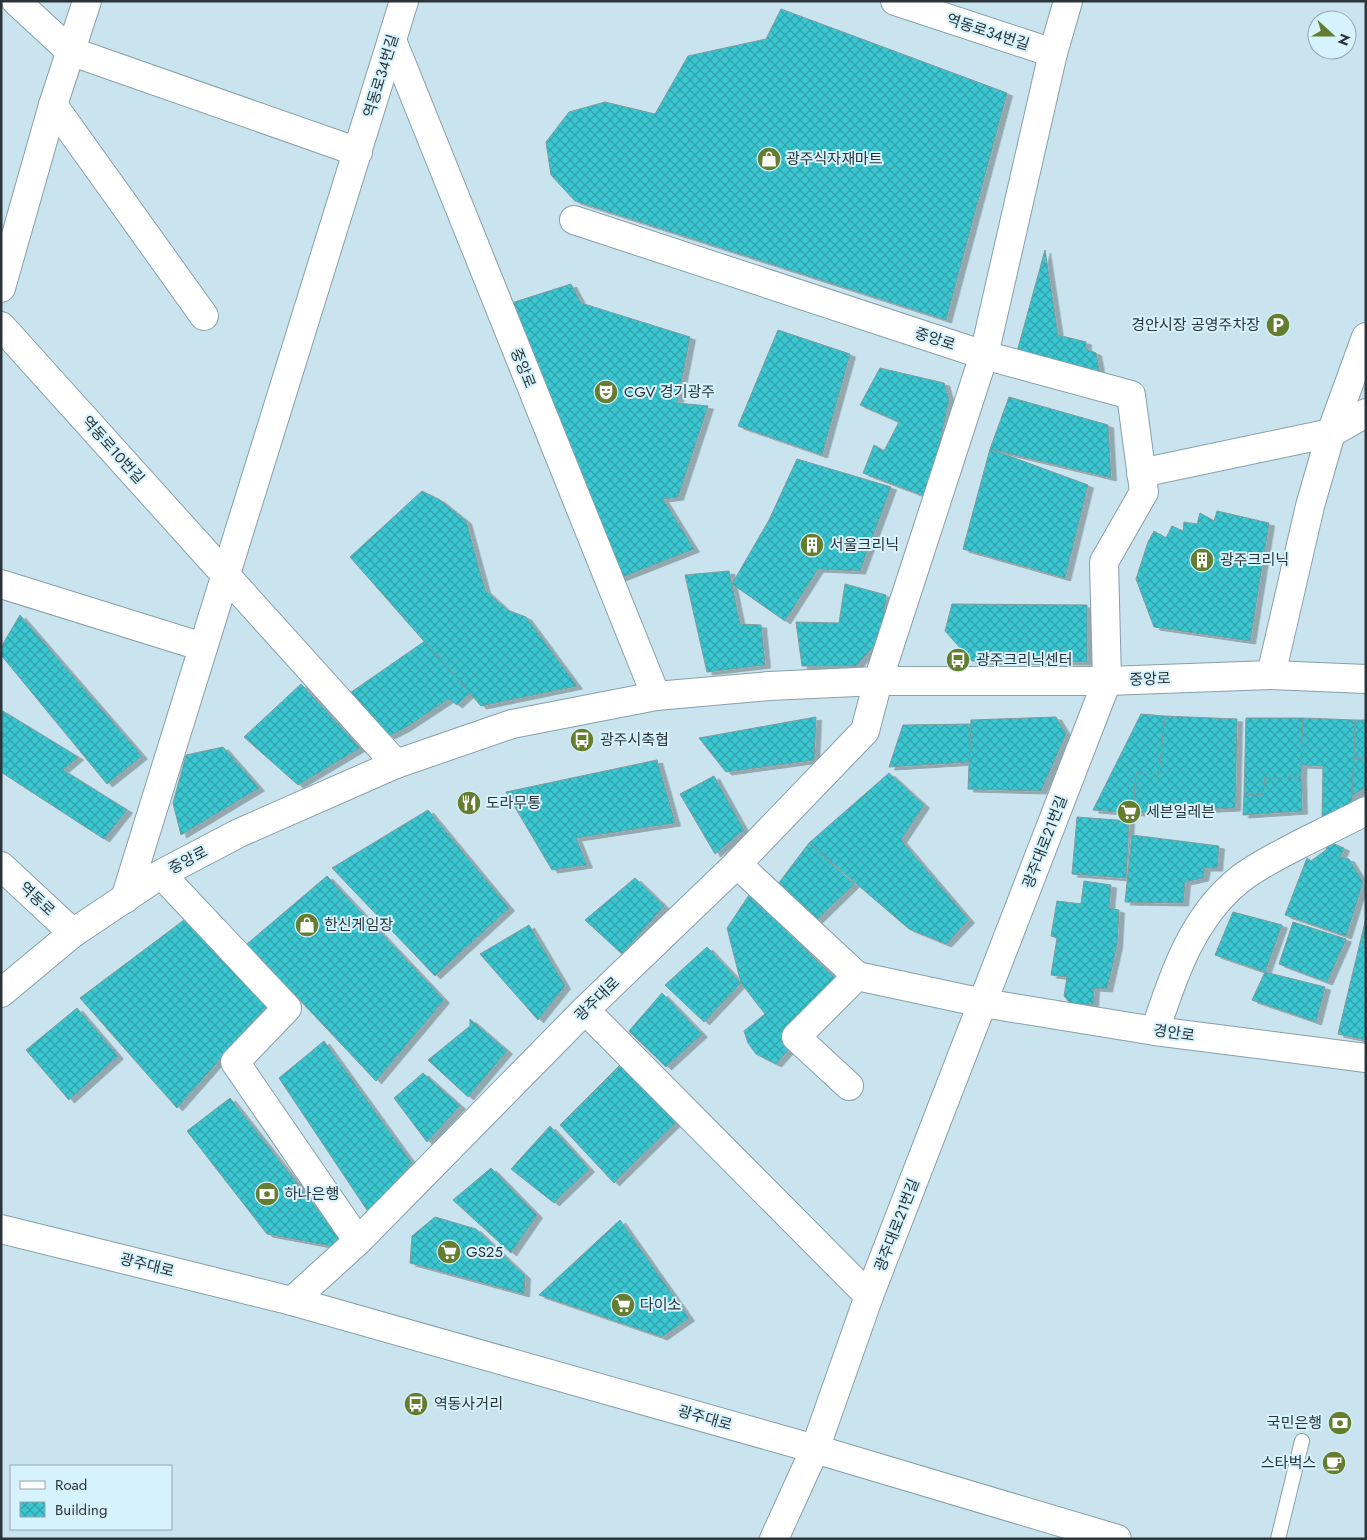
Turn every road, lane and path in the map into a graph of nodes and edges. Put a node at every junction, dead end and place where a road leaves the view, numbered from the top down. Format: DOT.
graph roads {
  1 [pos="16,1"];
  2 [pos="88,1"];
  3 [pos="404,1"];
  4 [pos="895,1"];
  5 [pos="1068,1"];
  6 [pos="392,40"];
  7 [pos="70,51"];
  8 [pos="1053,53"];
  9 [pos="53,105"];
  10 [pos="358,152"];
  11 [pos="574,220"];
  12 [pos="1,288"];
  13 [pos="204,316"];
  14 [pos="1,326"];
  15 [pos="1366,337"];
  16 [pos="984,355"];
  17 [pos="1366,413"];
  18 [pos="1330,433"];
  19 [pos="1142,473"];
  20 [pos="226,575"];
  21 [pos="1,584"];
  22 [pos="203,647"];
  23 [pos="1271,675"];
  24 [pos="1366,679"];
  25 [pos="878,681"];
  26 [pos="1106,681"];
  27 [pos="656,696"];
  28 [pos="396,764"];
  29 [pos="1366,811"];
  30 [pos="737,864"];
  31 [pos="1,866"];
  32 [pos="161,874"];
  33 [pos="124,898"];
  34 [pos="73,933"];
  35 [pos="857,976"];
  36 [pos="1,993"];
  37 [pos="983,1003"];
  38 [pos="585,1010"];
  39 [pos="1155,1031"];
  40 [pos="1366,1058"];
  41 [pos="849,1086"];
  42 [pos="1,1229"];
  43 [pos="358,1241"];
  44 [pos="869,1296"];
  45 [pos="292,1301"];
  46 [pos="1302,1441"];
  47 [pos="815,1450"];
  48 [pos="774,1539"];
  49 [pos="1117,1539"];
  50 [pos="1278,1539"];
  1 -- 7 [label="street"];
  2 -- 7 [label="street"];
  3 -- 6 [label="street, 역동로34번길"];
  4 -- 8 [label="street, 역동로34번길"];
  5 -- 8 [label="street"];
  6 -- 10 [label="street, 역동로34번길"];
  6 -- 27 [label="street, 중앙로"];
  7 -- 9 [label="street"];
  7 -- 10 [label="street"];
  8 -- 16 [label="street"];
  9 -- 12 [label="street"];
  9 -- 13 [label="street"];
  10 -- 20 [label="street, 역동로34번길"];
  11 -- 16 [label="street, 중앙로"];
  14 -- 20 [label="street, 역동로10번길"];
  15 -- 18 [label="street"];
  16 -- 19 [label="street, 중앙로"];
  16 -- 25 [label="street"];
  17 -- 18 [label="street"];
  18 -- 19 [label="street"];
  18 -- 23 [label="street"];
  19 -- 26 [label="street"];
  20 -- 22 [label="street, 역동로34번길"];
  20 -- 28 [label="street"];
  21 -- 22 [label="street"];
  22 -- 33 [label="street, 역동로34번길"];
  23 -- 24 [label="street, 중앙로"];
  23 -- 26 [label="street, 중앙로"];
  25 -- 26 [label="street, 중앙로"];
  25 -- 27 [label="street, 중앙로"];
  25 -- 30 [label="street, 광주대로"];
  26 -- 37 [label="street, 광주대로21번길"];
  27 -- 28 [label="street, 중앙로"];
  28 -- 32 [label="street, 중앙로"];
  29 -- 39 [label="street"];
  30 -- 35 [label="street"];
  30 -- 38 [label="street, 광주대로"];
  31 -- 34 [label="street, 역동로"];
  32 -- 33 [label="street, 중앙로"];
  32 -- 43 [label="street"];
  33 -- 34 [label="street, 중앙로"];
  34 -- 36 [label="street, 중앙로"];
  35 -- 37 [label="street"];
  35 -- 41 [label="street"];
  37 -- 39 [label="street, 경안로"];
  37 -- 44 [label="street, 광주대로21번길"];
  38 -- 43 [label="street, 광주대로"];
  38 -- 44 [label="street"];
  39 -- 40 [label="street, 경안로"];
  42 -- 45 [label="street, 광주대로"];
  43 -- 45 [label="street, 광주대로"];
  44 -- 47 [label="street, 광주대로21번길"];
  45 -- 47 [label="street, 광주대로"];
  46 -- 50 [label="lane"];
  47 -- 48 [label="street, 광주대로21번길"];
  47 -- 49 [label="street, 광주대로"];
}
